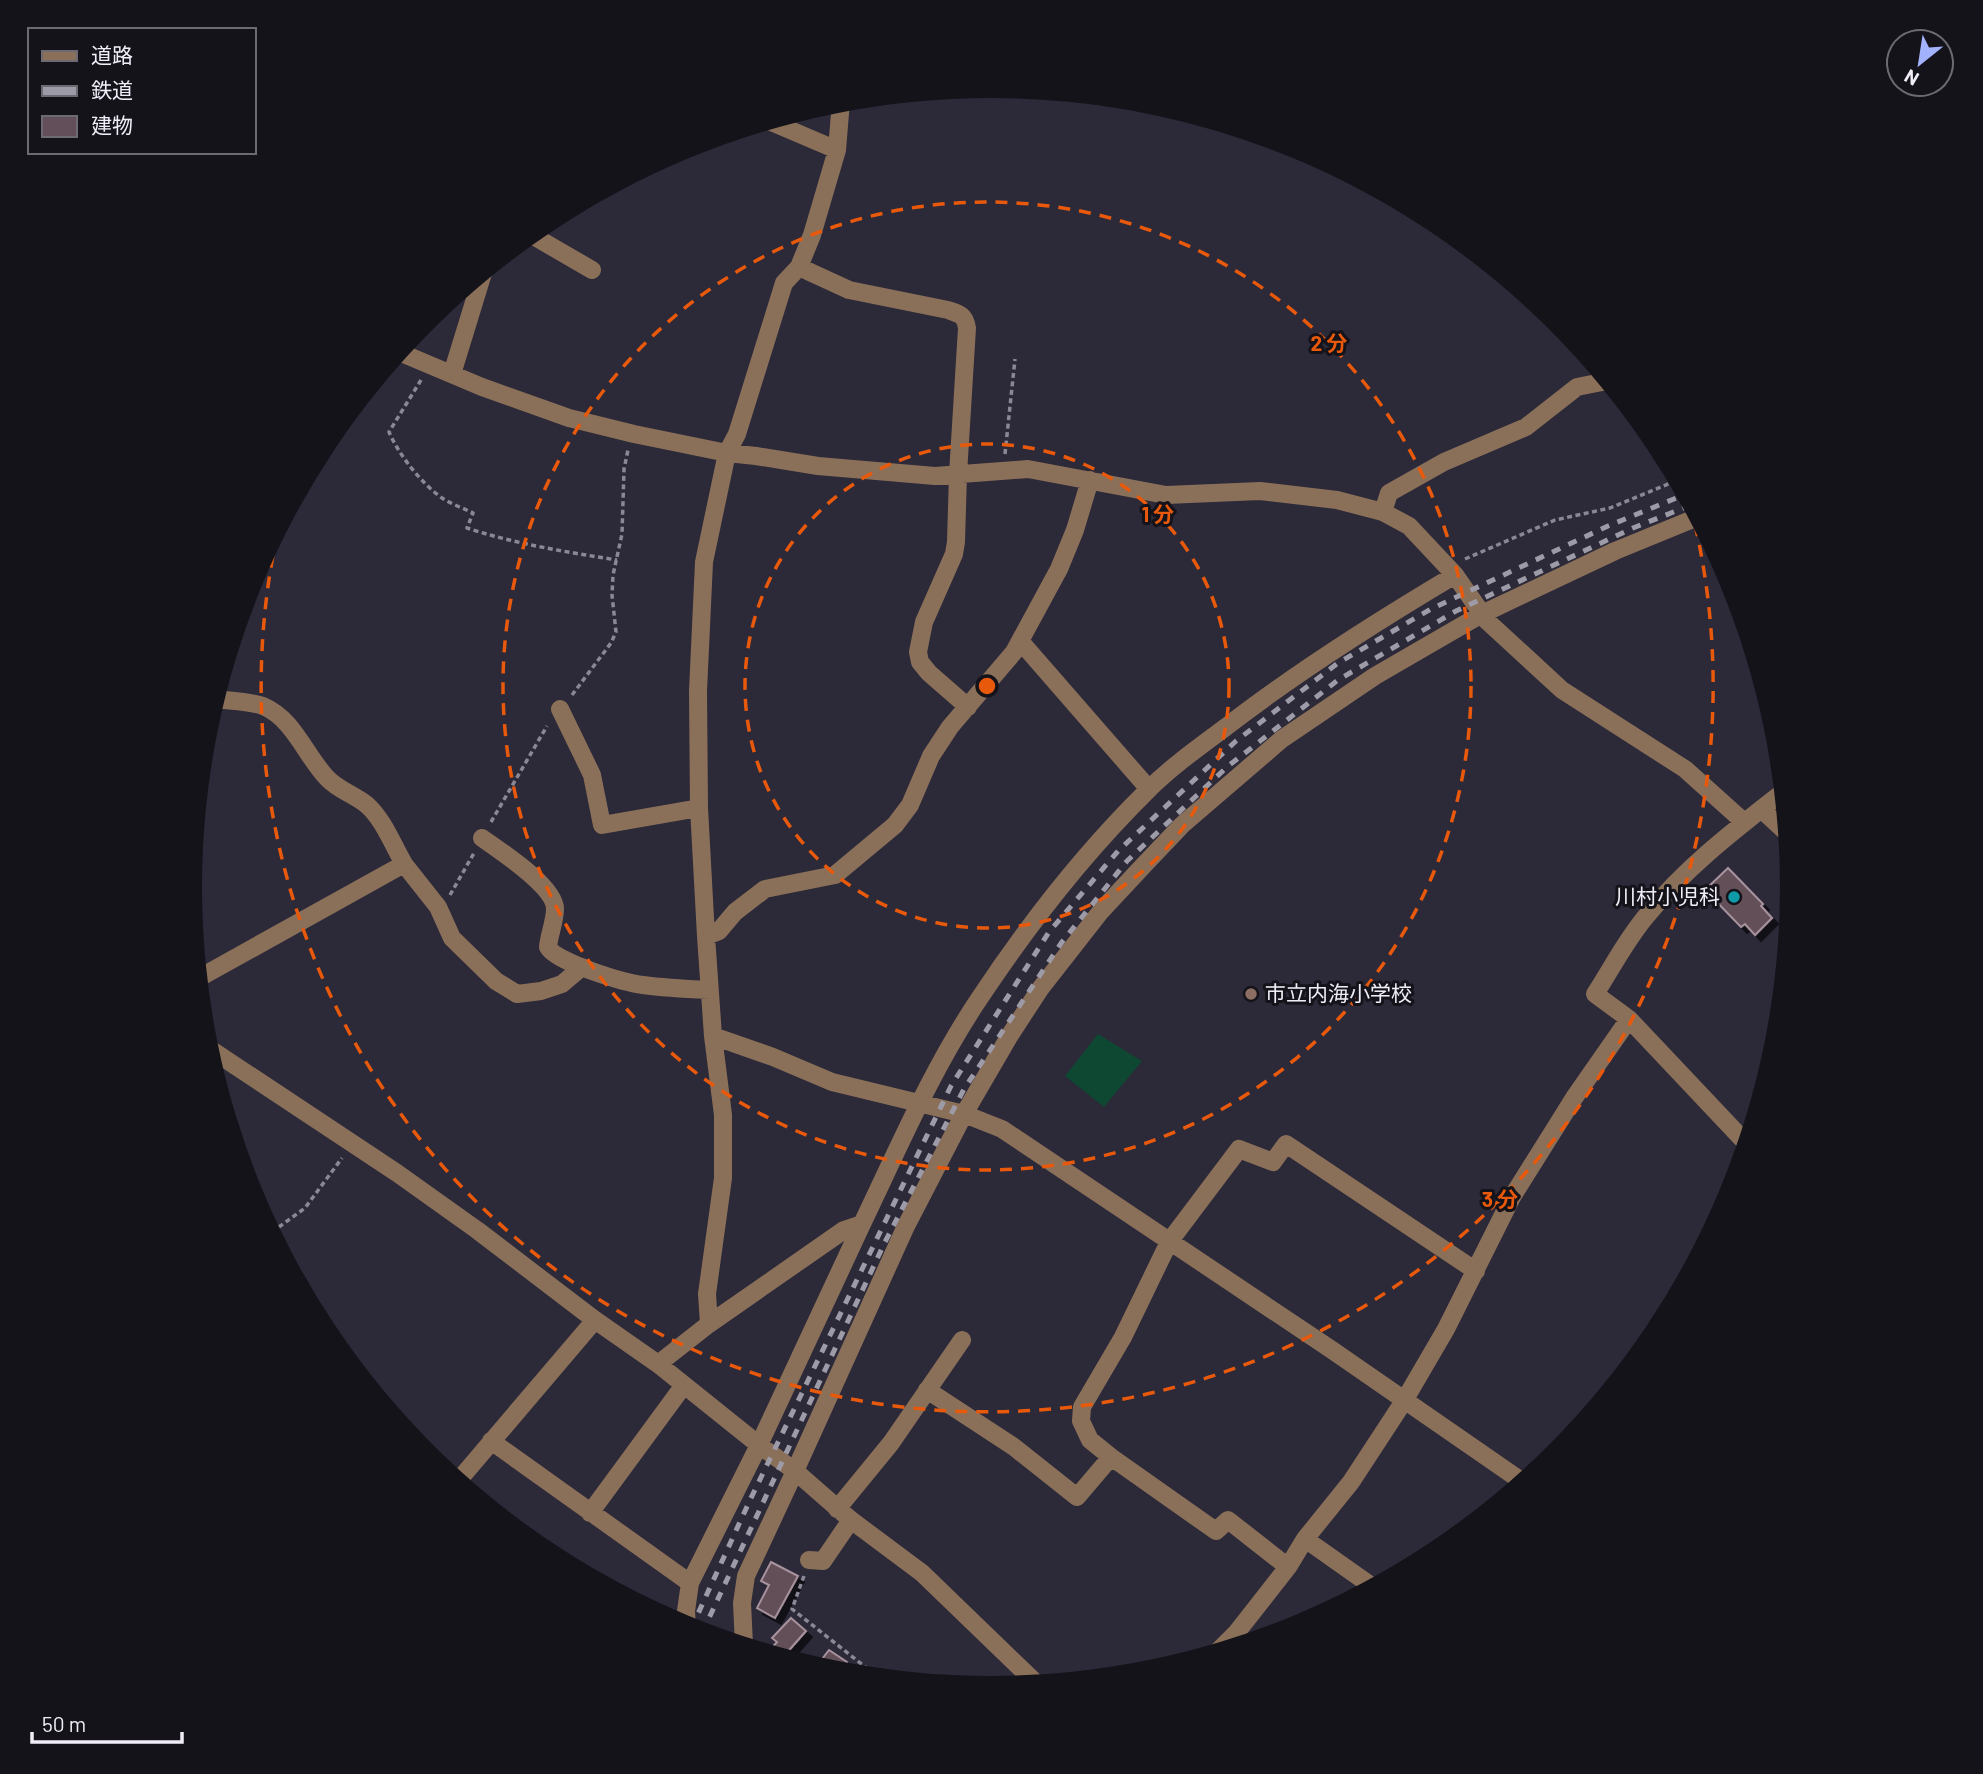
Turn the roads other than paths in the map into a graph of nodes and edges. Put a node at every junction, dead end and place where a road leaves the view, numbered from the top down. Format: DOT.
graph roads {
  1 [pos="840,113"];
  2 [pos="782,127"];
  3 [pos="837,150"];
  4 [pos="540,240"];
  5 [pos="799,267"];
  6 [pos="592,270"];
  7 [pos="478,288"];
  8 [pos="408,356"];
  9 [pos="452,374"];
  10 [pos="1598,383"];
  11 [pos="727,453"];
  12 [pos="958,474"];
  13 [pos="1090,480"];
  14 [pos="1383,512"];
  15 [pos="1690,520"];
  16 [pos="1451,571"];
  17 [pos="1482,614"];
  18 [pos="1020,641"];
  19 [pos="225,701"];
  20 [pos="968,707"];
  21 [pos="560,709"];
  22 [pos="1149,789"];
  23 [pos="1775,798"];
  24 [pos="699,808"];
  25 [pos="1761,809"];
  26 [pos="1744,822"];
  27 [pos="1778,825"];
  28 [pos="482,838"];
  29 [pos="404,864"];
  30 [pos="706,936"];
  31 [pos="582,967"];
  32 [pos="207,973"];
  33 [pos="709,990"];
  34 [pos="1629,1019"];
  35 [pos="713,1036"];
  36 [pos="221,1057"];
  37 [pos="920,1104"];
  38 [pos="964,1114"];
  39 [pos="1740,1137"];
  40 [pos="862,1224"];
  41 [pos="1169,1242"];
  42 [pos="1476,1271"];
  43 [pos="595,1320"];
  44 [pos="709,1324"];
  45 [pos="962,1340"];
  46 [pos="658,1364"];
  47 [pos="684,1385"];
  48 [pos="927,1390"];
  49 [pos="1404,1401"];
  50 [pos="491,1441"];
  51 [pos="759,1445"];
  52 [pos="1111,1457"];
  53 [pos="794,1471"];
  54 [pos="464,1474"];
  55 [pos="1515,1477"];
  56 [pos="590,1513"];
  57 [pos="844,1515"];
  58 [pos="1305,1539"];
  59 [pos="809,1560"];
  60 [pos="1288,1567"];
  61 [pos="1365,1581"];
  62 [pos="690,1583"];
  63 [pos="686,1614"];
  64 [pos="744,1636"];
  65 [pos="1231,1638"];
  66 [pos="1027,1675"];
  1 -- 3 [label="street"];
  2 -- 3 [label="street"];
  3 -- 5 [label="street"];
  4 -- 6 [label="street"];
  5 -- 11 [label="street"];
  5 -- 12 [label="street"];
  7 -- 9 [label="street"];
  8 -- 9 [label="street"];
  9 -- 11 [label="street"];
  10 -- 14 [label="street"];
  11 -- 12 [label="street"];
  11 -- 24 [label="street"];
  12 -- 13 [label="street"];
  12 -- 20 [label="street"];
  13 -- 14 [label="street"];
  13 -- 18 [label="street"];
  14 -- 16 [label="street"];
  15 -- 17 [label="street"];
  16 -- 17 [label="street"];
  16 -- 22 [label="street"];
  17 -- 26 [label="street"];
  17 -- 38 [label="street"];
  18 -- 20 [label="street"];
  18 -- 22 [label="street"];
  19 -- 29 [label="street"];
  20 -- 30 [label="street"];
  21 -- 24 [label="street"];
  22 -- 37 [label="street"];
  23 -- 25 [label="street"];
  24 -- 30 [label="street"];
  25 -- 26 [label="street"];
  25 -- 27 [label="street"];
  26 -- 34 [label="street"];
  28 -- 31 [label="street"];
  29 -- 31 [label="street"];
  29 -- 32 [label="street"];
  30 -- 33 [label="street"];
  31 -- 33 [label="street"];
  33 -- 35 [label="street"];
  34 -- 39 [label="street"];
  34 -- 42 [label="street"];
  35 -- 37 [label="street"];
  35 -- 44 [label="street"];
  36 -- 43 [label="street"];
  37 -- 38 [label="street"];
  37 -- 40 [label="street"];
  38 -- 41 [label="street"];
  38 -- 53 [label="street"];
  40 -- 44 [label="street"];
  40 -- 51 [label="street"];
  41 -- 42 [label="street"];
  41 -- 49 [label="street"];
  41 -- 52 [label="street"];
  42 -- 49 [label="street"];
  43 -- 46 [label="street"];
  43 -- 50 [label="street"];
  44 -- 46 [label="street"];
  45 -- 48 [label="street"];
  46 -- 47 [label="street"];
  47 -- 51 [label="street"];
  47 -- 56 [label="street"];
  48 -- 52 [label="street"];
  48 -- 57 [label="street"];
  49 -- 55 [label="street"];
  49 -- 58 [label="street"];
  50 -- 54 [label="street"];
  50 -- 56 [label="street"];
  51 -- 53 [label="street"];
  51 -- 62 [label="street"];
  52 -- 60 [label="street"];
  53 -- 57 [label="street"];
  53 -- 64 [label="street"];
  56 -- 62 [label="street"];
  57 -- 59 [label="street"];
  57 -- 66 [label="street"];
  58 -- 60 [label="street"];
  58 -- 61 [label="street"];
  60 -- 65 [label="street"];
  62 -- 63 [label="street"];
}
